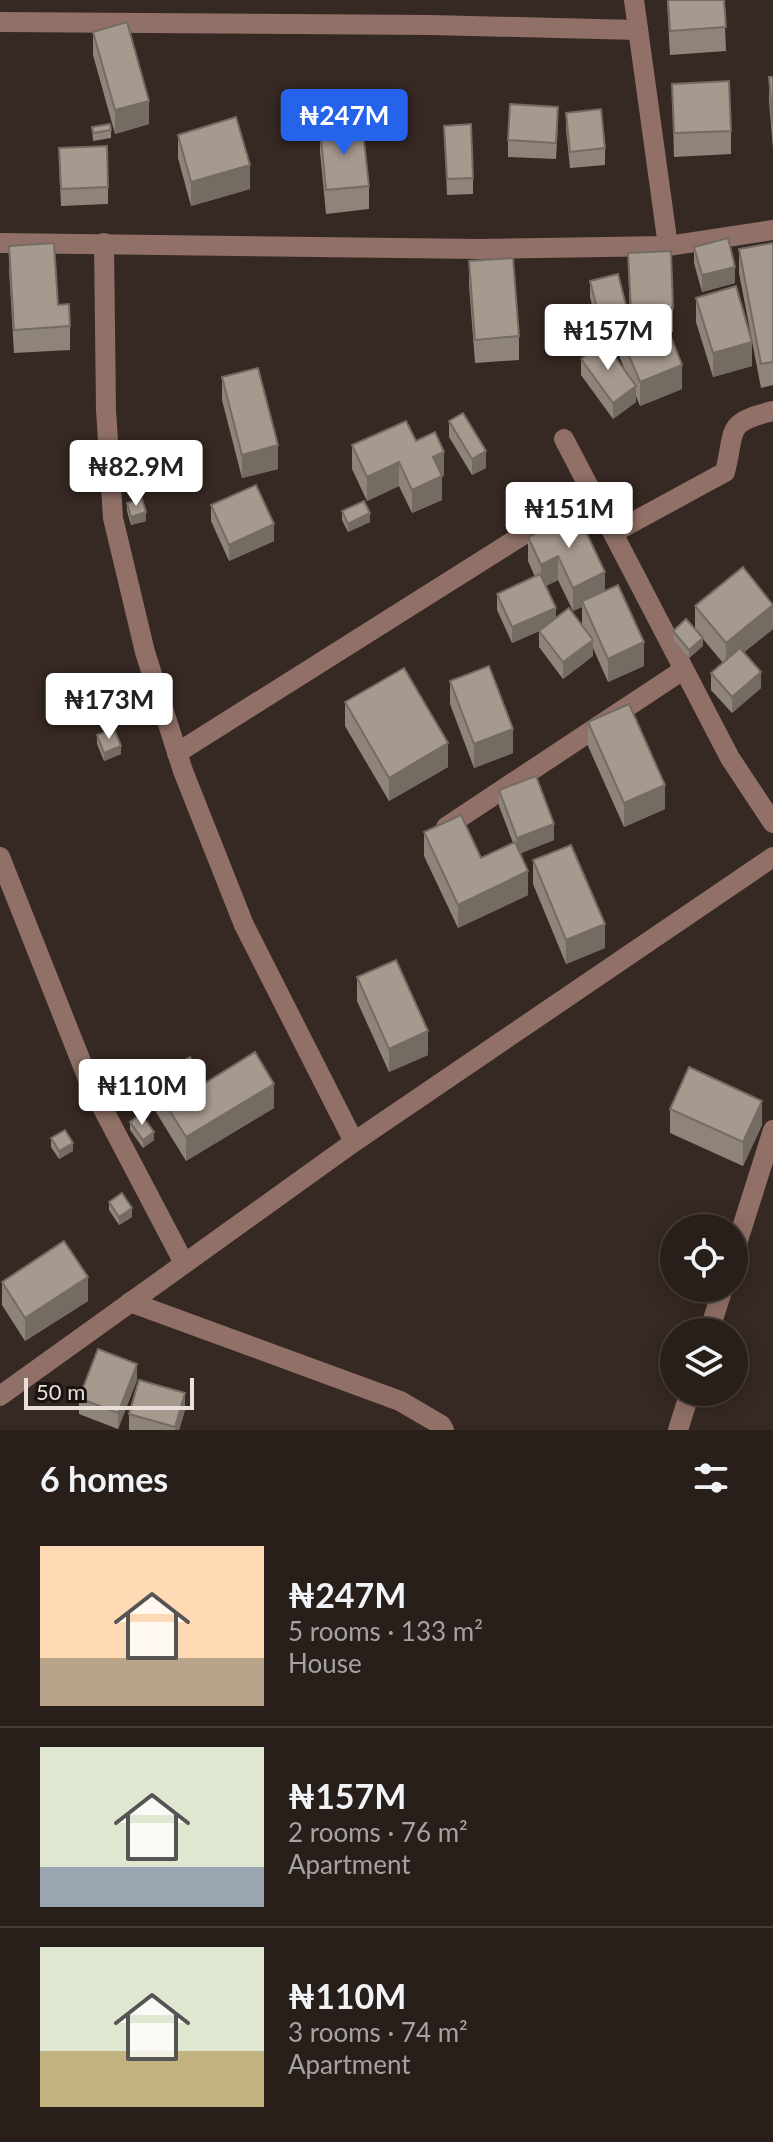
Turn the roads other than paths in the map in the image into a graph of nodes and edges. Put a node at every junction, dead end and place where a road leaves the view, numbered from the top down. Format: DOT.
graph roads {
  1 [pos="634,0"];
  2 [pos="0,22"];
  3 [pos="638,30"];
  4 [pos="773,230"];
  5 [pos="0,243"];
  6 [pos="104,243"];
  7 [pos="668,246"];
  8 [pos="773,411"];
  9 [pos="564,439"];
  10 [pos="591,492"];
  11 [pos="613,533"];
  12 [pos="683,670"];
  13 [pos="177,753"];
  14 [pos="773,823"];
  15 [pos="446,827"];
  16 [pos="0,857"];
  17 [pos="773,857"];
  18 [pos="773,1130"];
  19 [pos="354,1142"];
  20 [pos="746,1214"];
  21 [pos="184,1263"];
  22 [pos="130,1302"];
  23 [pos="0,1396"];
  24 [pos="686,1406"];
  25 [pos="444,1430"];
  26 [pos="678,1430"];
  1 -- 3 [label="street"];
  2 -- 3 [label="street"];
  3 -- 7 [label="street"];
  4 -- 7 [label="street"];
  5 -- 6 [label="street"];
  6 -- 7 [label="street"];
  6 -- 13 [label="street"];
  8 -- 11 [label="street"];
  9 -- 10 [label="street"];
  10 -- 11 [label="street"];
  10 -- 13 [label="street"];
  11 -- 12 [label="street"];
  12 -- 14 [label="street"];
  12 -- 15 [label="street"];
  13 -- 19 [label="street"];
  16 -- 21 [label="street"];
  17 -- 19 [label="street"];
  18 -- 20 [label="street"];
  19 -- 21 [label="street"];
  21 -- 22 [label="street"];
  22 -- 23 [label="street"];
  22 -- 25 [label="street"];
  24 -- 26 [label="street"];
}
